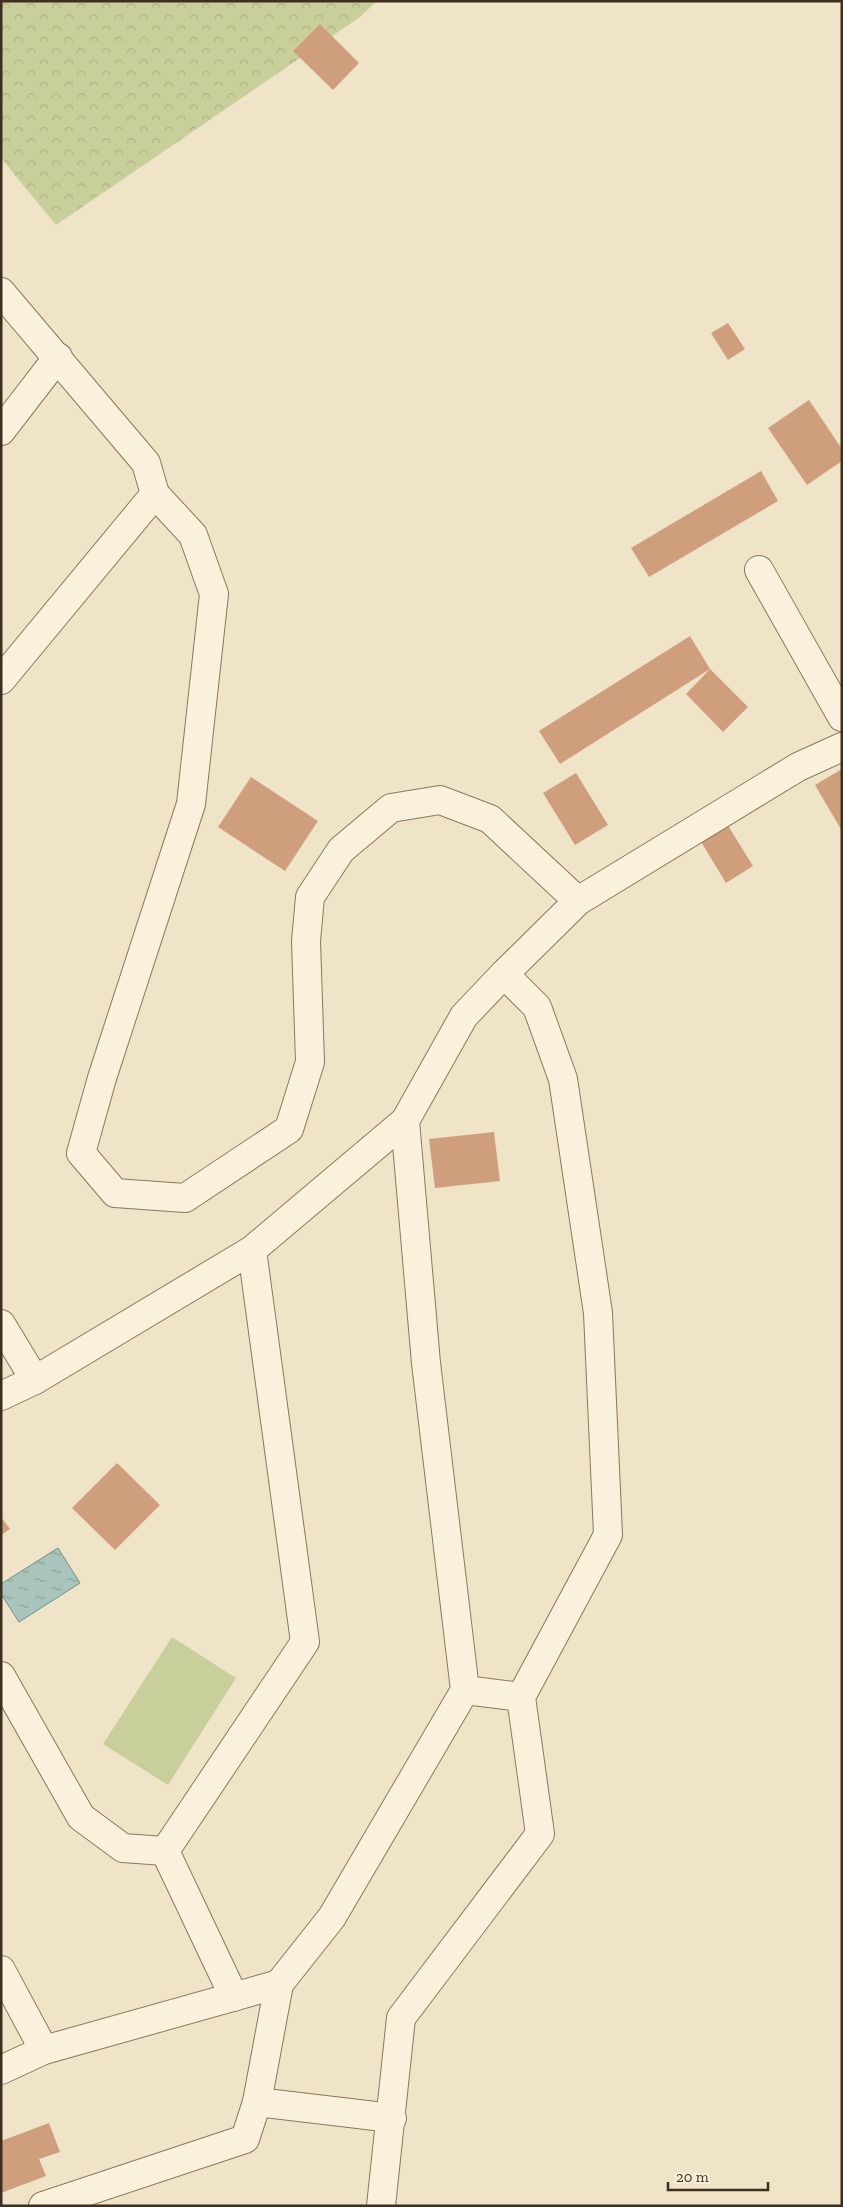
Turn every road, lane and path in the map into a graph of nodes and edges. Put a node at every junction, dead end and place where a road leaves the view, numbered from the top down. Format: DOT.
graph roads {
  1 [pos="1,292"];
  2 [pos="58,356"];
  3 [pos="1,431"];
  4 [pos="155,494"];
  5 [pos="759,570"];
  6 [pos="1,680"];
  7 [pos="842,717"];
  8 [pos="842,723"];
  9 [pos="842,747"];
  10 [pos="798,767"];
  11 [pos="578,901"];
  12 [pos="504,974"];
  13 [pos="405,1121"];
  14 [pos="252,1250"];
  15 [pos="1,1324"];
  16 [pos="35,1380"];
  17 [pos="1,1396"];
  18 [pos="1,1676"];
  19 [pos="466,1690"];
  20 [pos="521,1697"];
  21 [pos="165,1851"];
  22 [pos="1,1970"];
  23 [pos="279,1984"];
  24 [pos="234,1997"];
  25 [pos="44,2050"];
  26 [pos="1,2070"];
  27 [pos="257,2102"];
  28 [pos="392,2118"];
  29 [pos="43,2206"];
  30 [pos="381,2206"];
  1 -- 2 [label="street"];
  2 -- 3 [label="street"];
  2 -- 4 [label="street"];
  4 -- 6 [label="street"];
  4 -- 11 [label="street"];
  5 -- 7 [label="street"];
  8 -- 10 [label="street"];
  9 -- 10 [label="street"];
  10 -- 11 [label="street"];
  11 -- 12 [label="street"];
  12 -- 13 [label="street"];
  12 -- 20 [label="street"];
  13 -- 14 [label="street"];
  13 -- 19 [label="street"];
  14 -- 16 [label="street"];
  14 -- 21 [label="street"];
  15 -- 16 [label="street"];
  16 -- 17 [label="street"];
  18 -- 21 [label="street"];
  19 -- 20 [label="street"];
  19 -- 23 [label="street"];
  20 -- 28 [label="street"];
  21 -- 24 [label="street"];
  22 -- 25 [label="street"];
  23 -- 24 [label="street"];
  23 -- 27 [label="street"];
  24 -- 25 [label="street"];
  25 -- 26 [label="street"];
  27 -- 28 [label="street"];
  27 -- 29 [label="street"];
  28 -- 30 [label="street"];
}
